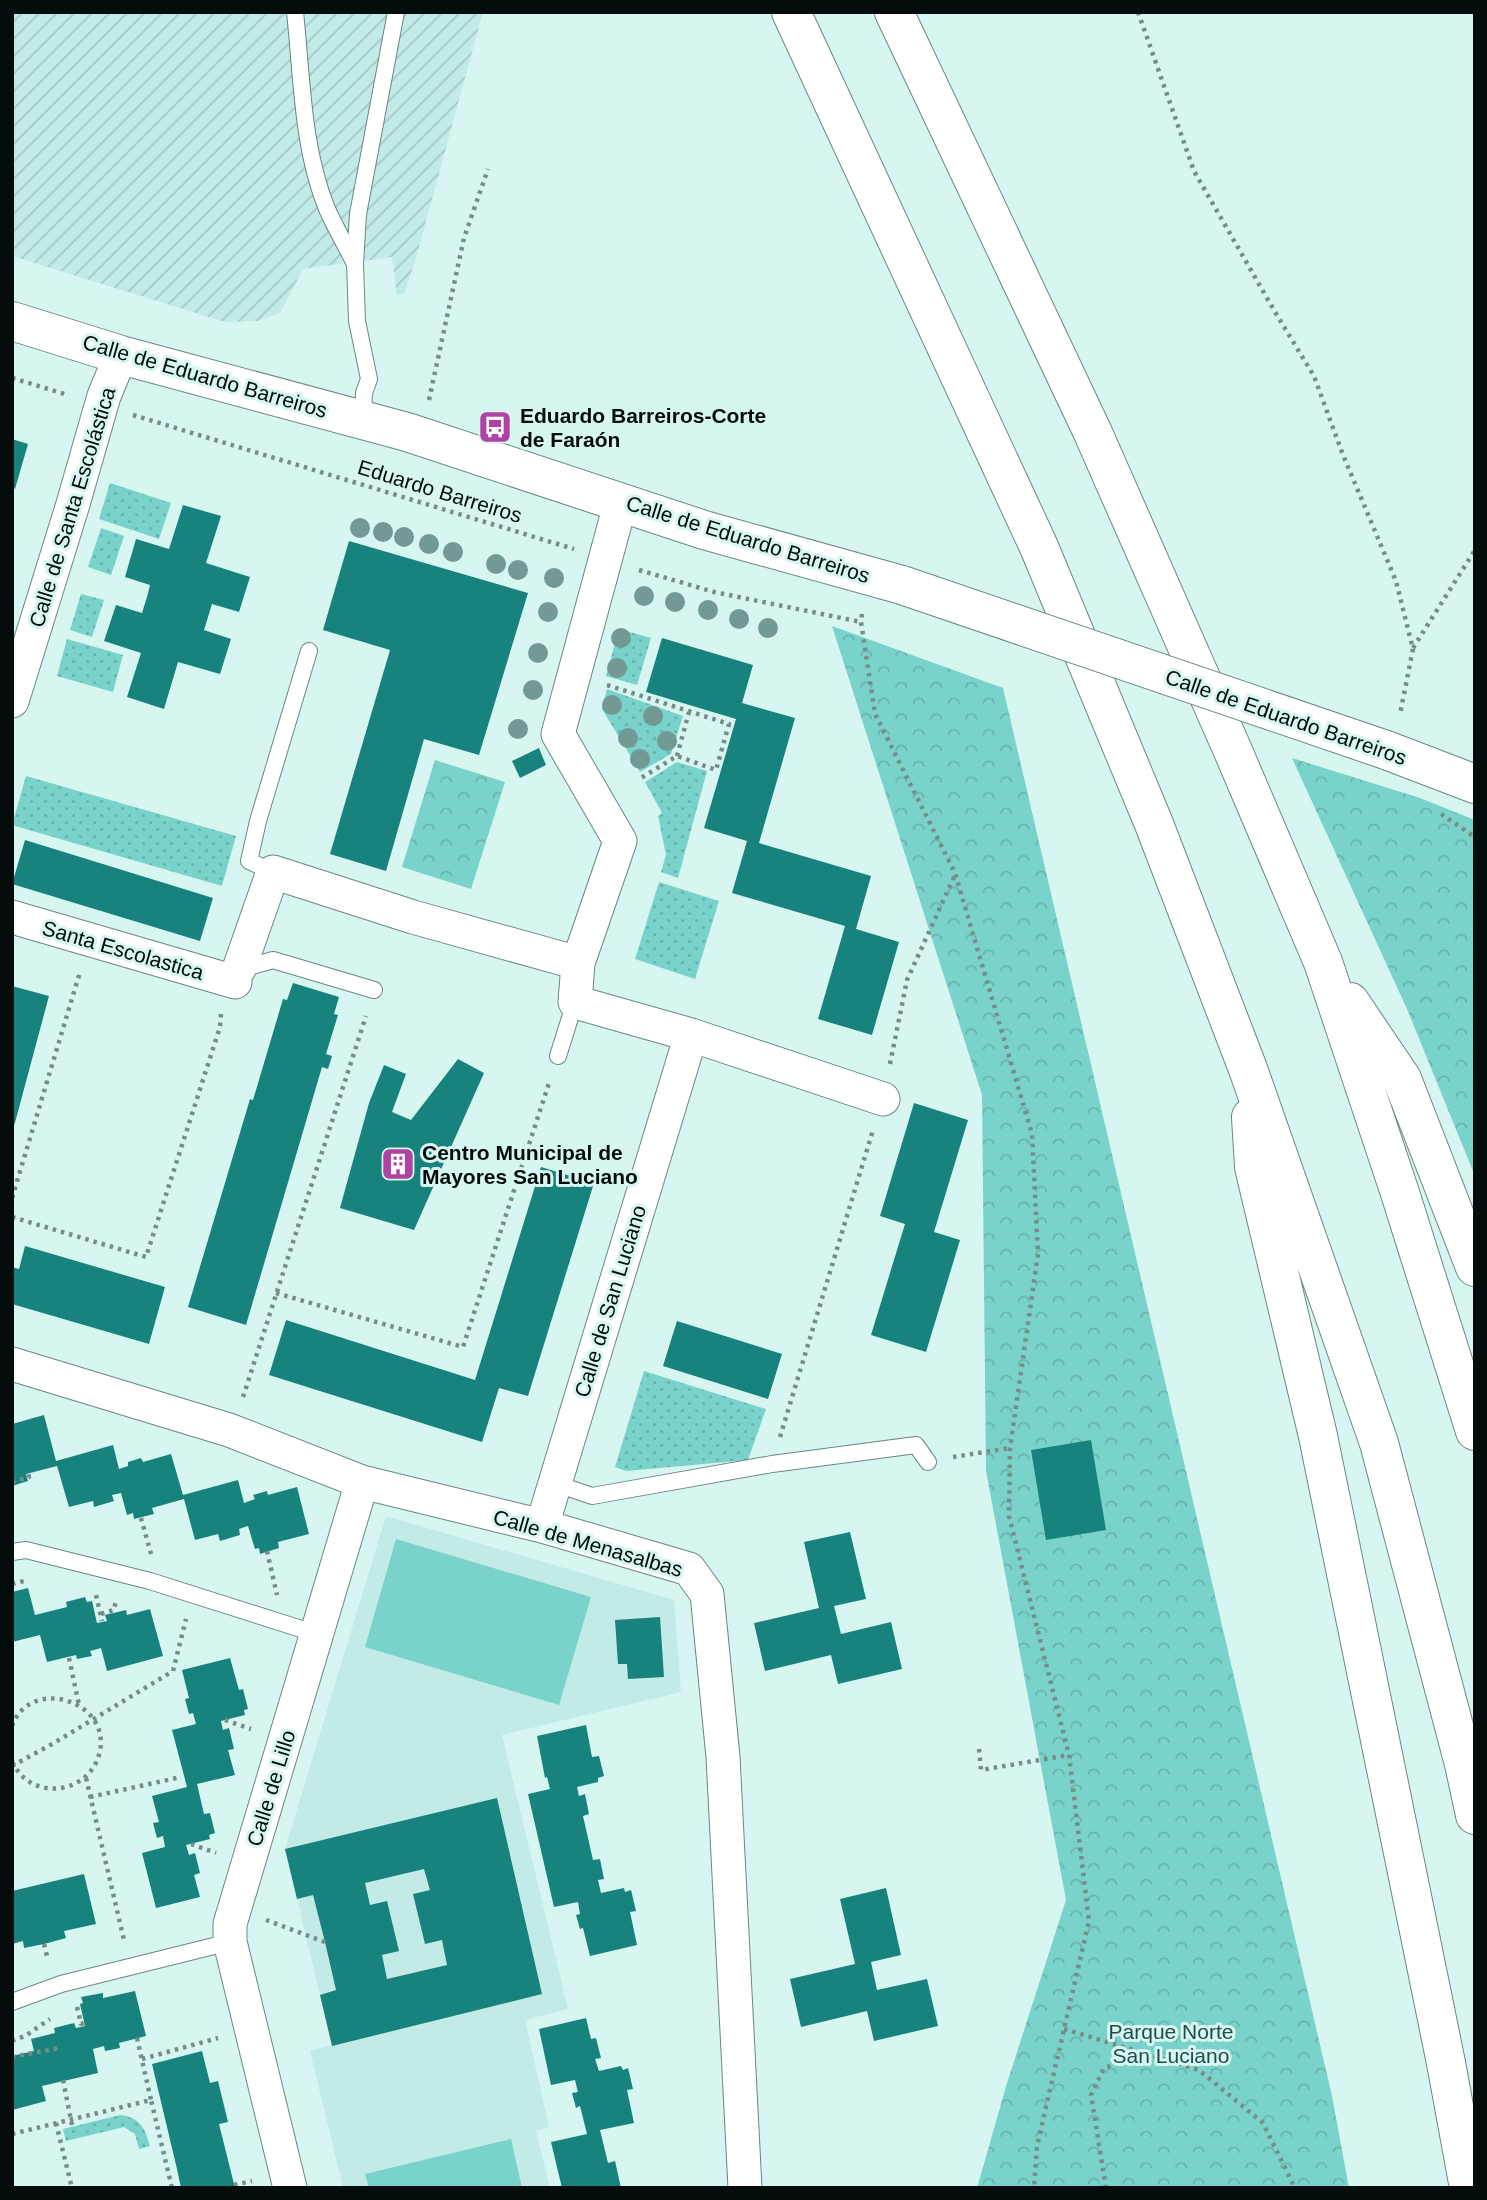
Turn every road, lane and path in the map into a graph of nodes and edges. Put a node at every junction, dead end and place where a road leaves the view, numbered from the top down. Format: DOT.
graph roads {
  1 [pos="295,12"];
  2 [pos="396,12"];
  3 [pos="791,12"];
  4 [pos="894,12"];
  5 [pos="1138,12"];
  6 [pos="488,169"];
  7 [pos="355,264"];
  8 [pos="12,321"];
  9 [pos="121,355"];
  10 [pos="12,378"];
  11 [pos="429,401"];
  12 [pos="101,405"];
  13 [pos="363,420"];
  14 [pos="621,501"];
  15 [pos="1475,550"];
  16 [pos="606,558"];
  17 [pos="864,603"];
  18 [pos="861,622"];
  19 [pos="1413,649"];
  20 [pos="309,651"];
  21 [pos="595,681"];
  22 [pos="12,701"];
  23 [pos="689,712"];
  24 [pos="1389,752"];
  25 [pos="677,756"];
  26 [pos="641,778"];
  27 [pos="1475,783"];
  28 [pos="273,872"];
  29 [pos="956,873"];
  30 [pos="12,917"];
  31 [pos="89,941"];
  32 [pos="1323,962"];
  33 [pos="578,963"];
  34 [pos="232,986"];
  35 [pos="374,990"];
  36 [pos="575,1002"];
  37 [pos="691,1035"];
  38 [pos="558,1056"];
  39 [pos="1248,1069"];
  40 [pos="883,1099"];
  41 [pos="12,1198"];
  42 [pos="12,1217"];
  43 [pos="1475,1267"];
  44 [pos="276,1293"];
  45 [pos="12,1364"];
  46 [pos="229,1430"];
  47 [pos="1475,1431"];
  48 [pos="1010,1448"];
  49 [pos="928,1462"];
  50 [pos="772,1464"];
  51 [pos="28,1473"];
  52 [pos="12,1482"];
  53 [pos="362,1482"];
  54 [pos="554,1483"];
  55 [pos="141,1518"];
  56 [pos="542,1526"];
  57 [pos="267,1551"];
  58 [pos="12,1552"];
  59 [pos="150,1581"];
  60 [pos="93,1585"];
  61 [pos="117,1592"];
  62 [pos="192,1594"];
  63 [pos="101,1614"];
  64 [pos="102,1621"];
  65 [pos="275,1621"];
  66 [pos="317,1634"];
  67 [pos="69,1658"];
  68 [pos="79,1705"];
  69 [pos="94,1719"];
  70 [pos="12,1726"];
  71 [pos="979,1749"];
  72 [pos="1069,1755"];
  73 [pos="13,1764"];
  74 [pos="181,1777"];
  75 [pos="86,1778"];
  76 [pos="90,1797"];
  77 [pos="1475,1815"];
  78 [pos="191,1844"];
  79 [pos="220,1854"];
  80 [pos="264,1919"];
  81 [pos="230,1942"];
  82 [pos="325,1942"];
  83 [pos="130,1969"];
  84 [pos="74,1996"];
  85 [pos="12,2003"];
  86 [pos="80,2024"];
  87 [pos="1064,2029"];
  88 [pos="137,2038"];
  89 [pos="218,2038"];
  90 [pos="59,2048"];
  91 [pos="1146,2054"];
  92 [pos="12,2056"];
  93 [pos="142,2059"];
  94 [pos="64,2080"];
  95 [pos="151,2100"];
  96 [pos="71,2122"];
  97 [pos="57,2123"];
  98 [pos="12,2134"];
  99 [pos="252,2181"];
  100 [pos="234,2185"];
  101 [pos="72,2188"];
  102 [pos="172,2188"];
  103 [pos="290,2188"];
  104 [pos="745,2188"];
  105 [pos="1034,2188"];
  106 [pos="1106,2188"];
  107 [pos="1295,2188"];
  108 [pos="1469,2188"];
  1 -- 7 [label="lane"];
  2 -- 7 [label="lane"];
  3 -- 39 [label="main road"];
  4 -- 32 [label="main road"];
  5 -- 19 [label="path"];
  6 -- 11 [label="path"];
  7 -- 13 [label="lane"];
  8 -- 9 [label="main road, Calle de Eduardo Barreiros"];
  9 -- 12 [label="street, Calle de Santa Escolástica"];
  9 -- 13 [label="main road, Calle de Eduardo Barreiros"];
  10 -- 12 [label="path, Eduardo Barreiros"];
  12 -- 16 [label="path, Eduardo Barreiros"];
  12 -- 22 [label="street, Calle de Santa Escolástica"];
  13 -- 14 [label="main road, Calle de Eduardo Barreiros"];
  14 -- 16 [label="street"];
  14 -- 24 [label="main road, Calle de Eduardo Barreiros, bridge"];
  15 -- 19 [label="path"];
  16 -- 18 [label="path, Eduardo Barreiros"];
  16 -- 33 [label="street"];
  17 -- 18 [label="path"];
  18 -- 29 [label="path"];
  19 -- 24 [label="path"];
  20 -- 28 [label="lane"];
  21 -- 23 [label="path"];
  23 -- 25 [label="path"];
  23 -- 25 [label="path"];
  24 -- 27 [label="main road, Calle de Eduardo Barreiros"];
  25 -- 26 [label="path"];
  28 -- 33 [label="street"];
  28 -- 34 [label="street"];
  29 -- 40 [label="path"];
  29 -- 48 [label="path"];
  30 -- 31 [label="street, Santa Escolastica"];
  31 -- 34 [label="street, Santa Escolastica"];
  31 -- 41 [label="path"];
  32 -- 43 [label="main road"];
  32 -- 47 [label="main road"];
  33 -- 36 [label="street"];
  34 -- 35 [label="lane"];
  34 -- 42 [label="path"];
  35 -- 44 [label="path"];
  36 -- 37 [label="street"];
  36 -- 38 [label="lane"];
  37 -- 40 [label="street"];
  37 -- 54 [label="street, Calle de San Luciano"];
  38 -- 44 [label="path"];
  39 -- 77 [label="main road"];
  39 -- 108 [label="main road"];
  40 -- 50 [label="path"];
  44 -- 46 [label="path"];
  45 -- 46 [label="street, Calle de Menasalbas"];
  46 -- 53 [label="street, Calle de Menasalbas"];
  48 -- 49 [label="path"];
  48 -- 72 [label="path"];
  49 -- 50 [label="lane"];
  50 -- 54 [label="lane"];
  51 -- 52 [label="path"];
  53 -- 56 [label="street, Calle de Menasalbas"];
  53 -- 66 [label="street, Calle de Lillo"];
  54 -- 56 [label="street, Calle de San Luciano"];
  55 -- 59 [label="path"];
  56 -- 104 [label="street, Calle de Menasalbas"];
  57 -- 65 [label="path"];
  58 -- 59 [label="lane"];
  59 -- 62 [label="lane"];
  60 -- 63 [label="path"];
  61 -- 63 [label="path"];
  62 -- 65 [label="lane"];
  62 -- 69 [label="path"];
  63 -- 64 [label="path"];
  65 -- 66 [label="lane"];
  66 -- 81 [label="street, Calle de Lillo"];
  67 -- 68 [label="path"];
  68 -- 69 [label="path"];
  68 -- 70 [label="path"];
  69 -- 73 [label="path"];
  69 -- 75 [label="path"];
  71 -- 72 [label="path"];
  72 -- 87 [label="path"];
  73 -- 75 [label="path"];
  74 -- 76 [label="path"];
  75 -- 76 [label="path"];
  76 -- 83 [label="path"];
  78 -- 79 [label="path"];
  80 -- 82 [label="path"];
  81 -- 83 [label="lane"];
  81 -- 103 [label="street, Calle de Lillo"];
  83 -- 85 [label="lane"];
  84 -- 86 [label="path"];
  87 -- 91 [label="path"];
  87 -- 105 [label="path"];
  88 -- 93 [label="path"];
  89 -- 93 [label="path"];
  90 -- 92 [label="path"];
  91 -- 106 [label="path"];
  91 -- 107 [label="path"];
  93 -- 95 [label="path"];
  94 -- 96 [label="path"];
  95 -- 96 [label="path"];
  95 -- 102 [label="path"];
  96 -- 97 [label="path"];
  97 -- 98 [label="path"];
  97 -- 101 [label="path"];
  99 -- 100 [label="path"];
}
